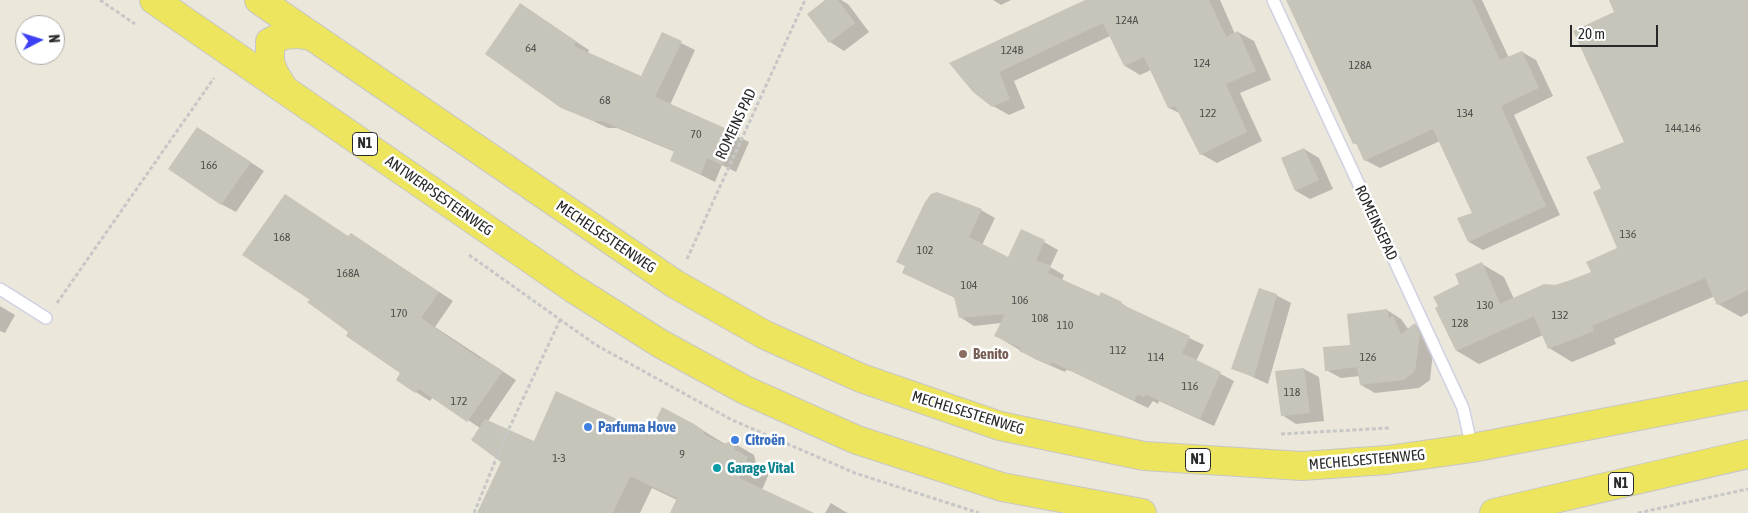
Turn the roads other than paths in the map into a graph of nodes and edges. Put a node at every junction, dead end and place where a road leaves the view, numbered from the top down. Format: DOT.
graph roads {
  1 [pos="154,0"];
  2 [pos="1272,0"];
  3 [pos="260,1"];
  4 [pos="311,36"];
  5 [pos="270,42"];
  6 [pos="234,55"];
  7 [pos="284,89"];
  8 [pos="0,289"];
  9 [pos="46,318"];
  10 [pos="1748,395"];
  11 [pos="1472,448"];
  12 [pos="1748,454"];
  13 [pos="1142,513"];
  14 [pos="1494,513"];
  1 -- 6 [label="main road, ANTWERPSESTEENWEG / N1"];
  2 -- 11 [label="lane, ROMEINSEPAD"];
  3 -- 4 [label="main road, MECHELSESTEENWEG / N1"];
  3 -- 5 [label="main road, MECHELSESTEENWEG"];
  4 -- 5 [label="main road"];
  4 -- 11 [label="main road, MECHELSESTEENWEG / N1"];
  5 -- 6 [label="main road"];
  5 -- 7 [label="main road, MECHELSESTEENWEG"];
  6 -- 7 [label="main road, ANTWERPSESTEENWEG / N1"];
  7 -- 13 [label="main road, ANTWERPSESTEENWEG / N1"];
  8 -- 9 [label="lane"];
  10 -- 11 [label="main road, MECHELSESTEENWEG / N1"];
  12 -- 14 [label="main road, N1"];
}
